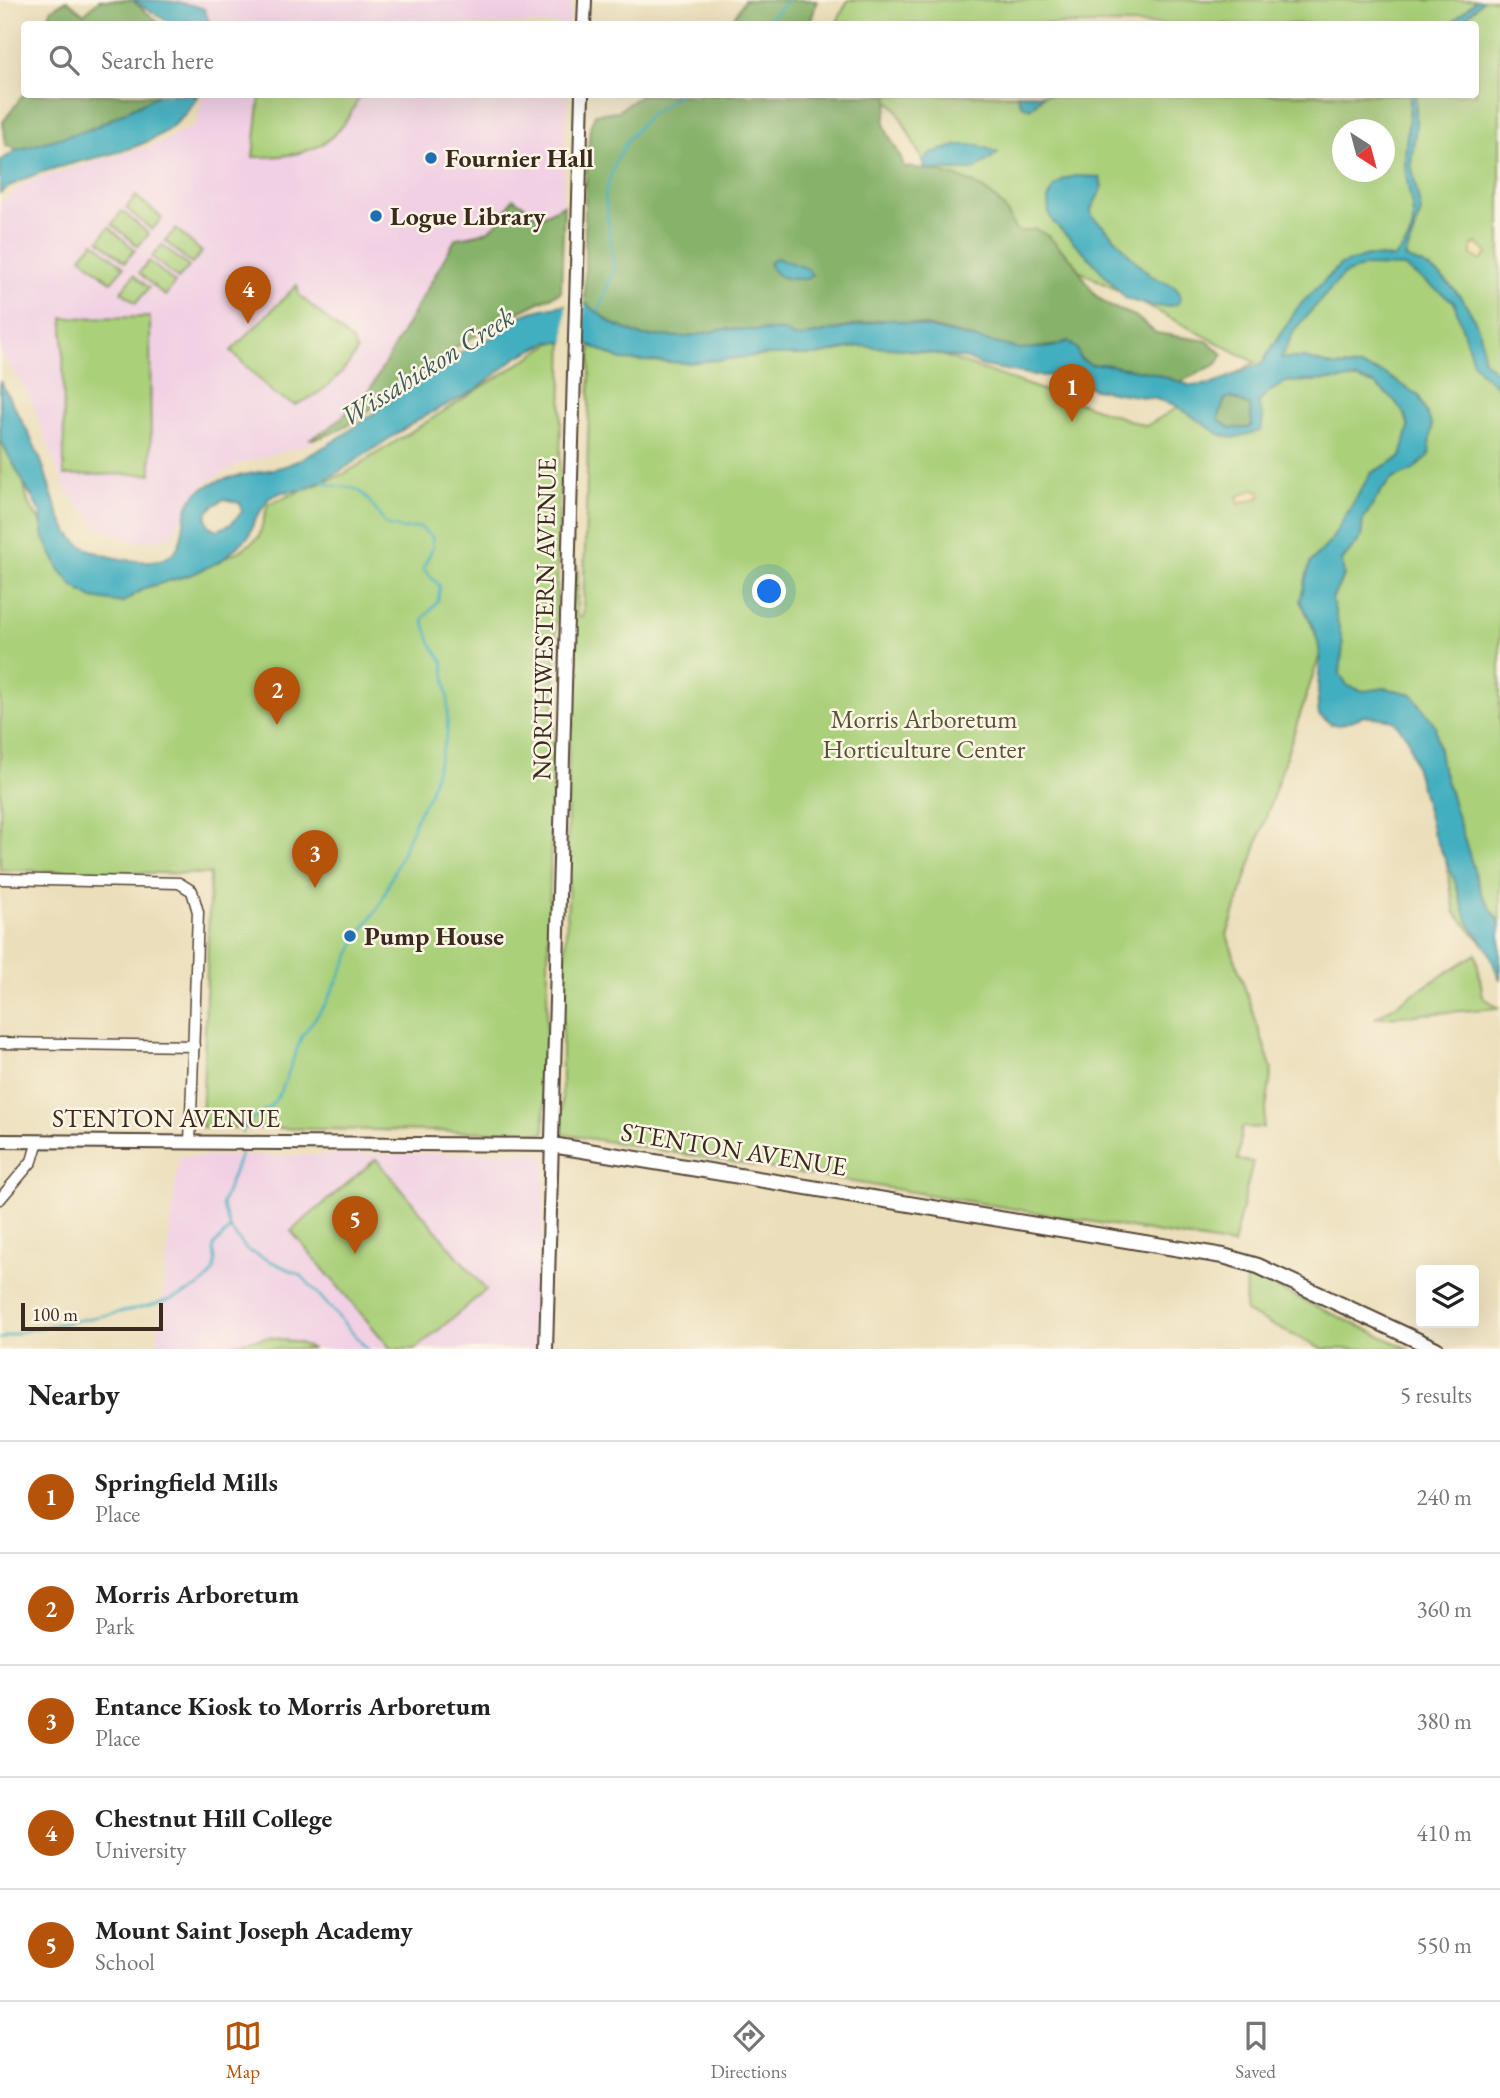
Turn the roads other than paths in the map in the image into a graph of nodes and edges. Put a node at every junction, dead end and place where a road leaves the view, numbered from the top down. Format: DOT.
graph roads {
  1 [pos="585,0"];
  2 [pos="584,21"];
  3 [pos="582,98"];
  4 [pos="0,879"];
  5 [pos="0,1043"];
  6 [pos="194,1045"];
  7 [pos="0,1141"];
  8 [pos="38,1141"];
  9 [pos="190,1143"];
  10 [pos="552,1144"];
  11 [pos="0,1199"];
  12 [pos="546,1349"];
  13 [pos="1436,1349"];
  1 -- 2 [label="street"];
  3 -- 10 [label="street, NORTHWESTERN AVENUE"];
  4 -- 6 [label="street"];
  5 -- 6 [label="street"];
  6 -- 9 [label="street"];
  7 -- 8 [label="street, STENTON AVENUE"];
  8 -- 9 [label="street, STENTON AVENUE"];
  8 -- 11 [label="street"];
  9 -- 10 [label="street, STENTON AVENUE"];
  10 -- 12 [label="street, NORTHWESTERN AVENUE"];
  10 -- 13 [label="main road, STENTON AVENUE"];
}
